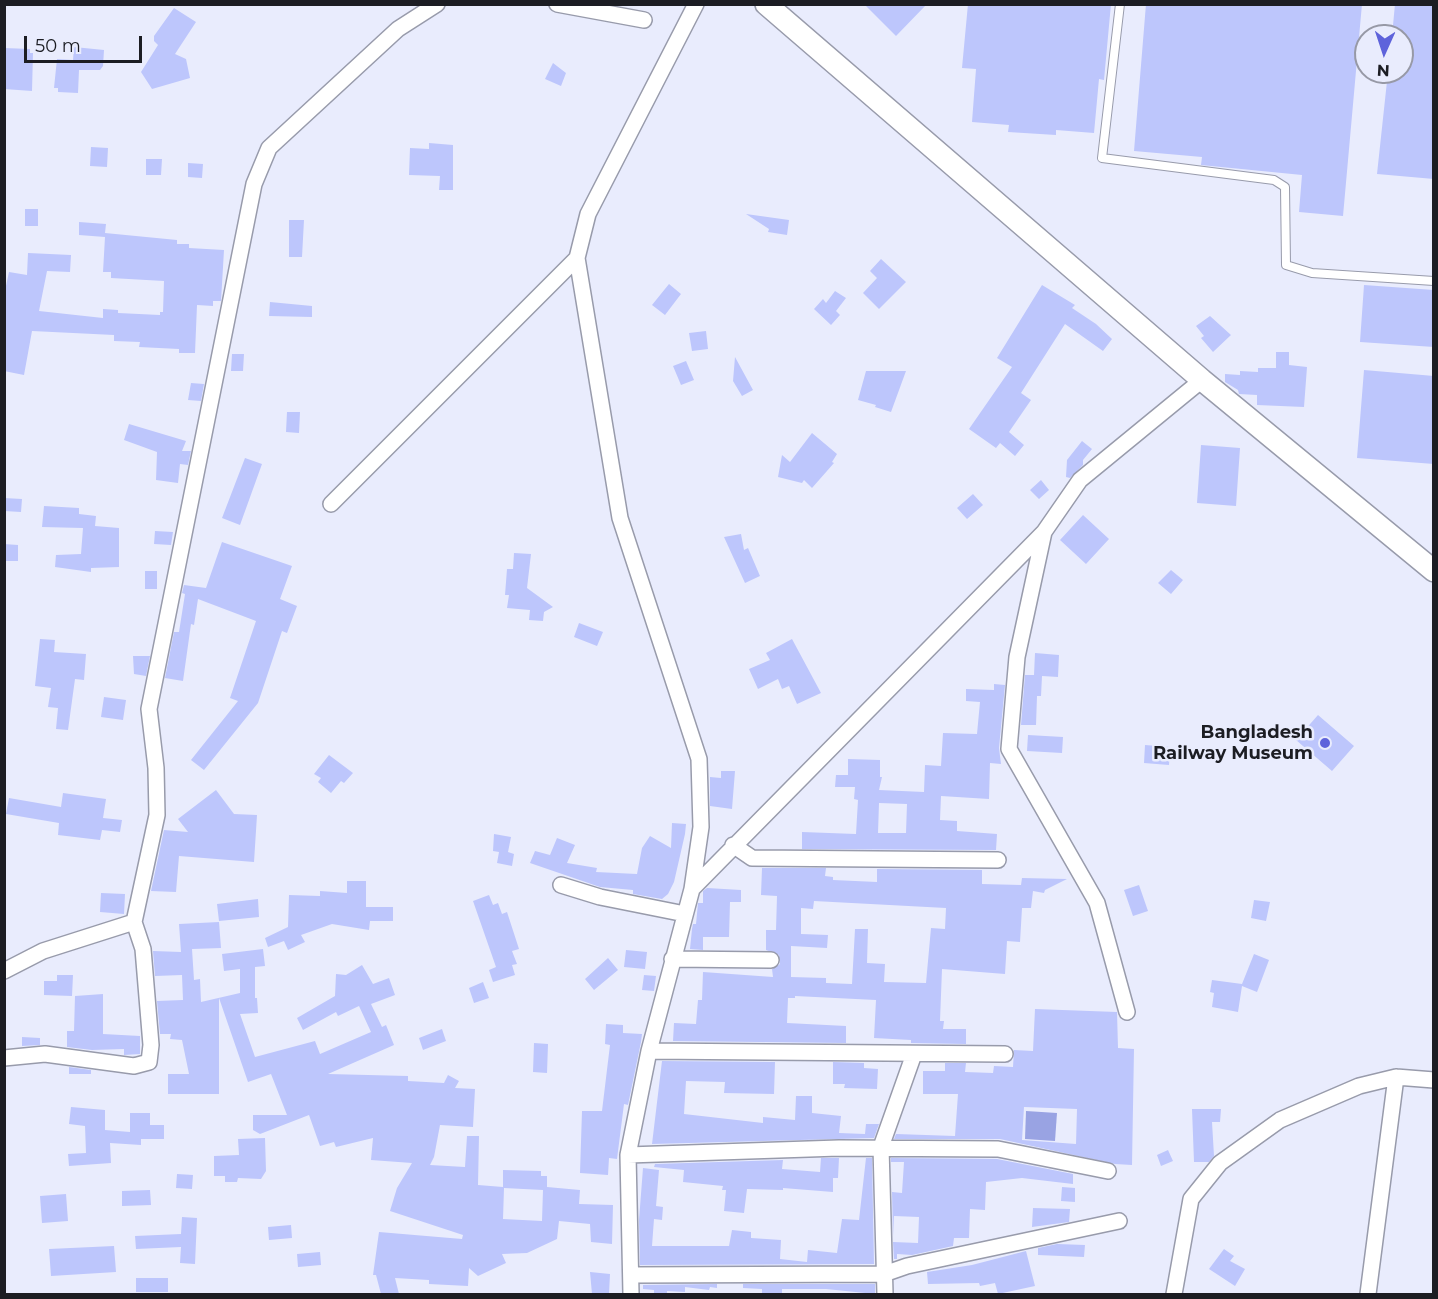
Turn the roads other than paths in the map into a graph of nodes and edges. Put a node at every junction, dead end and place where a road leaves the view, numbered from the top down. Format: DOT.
graph roads {
  1 [pos="437,4"];
  2 [pos="557,4"];
  3 [pos="696,4"];
  4 [pos="766,4"];
  5 [pos="1120,4"];
  6 [pos="644,20"];
  7 [pos="577,258"];
  8 [pos="1434,281"];
  9 [pos="1202,380"];
  10 [pos="331,504"];
  11 [pos="1044,532"];
  12 [pos="1434,571"];
  13 [pos="733,845"];
  14 [pos="752,858"];
  15 [pos="998,860"];
  16 [pos="717,862"];
  17 [pos="695,863"];
  18 [pos="561,885"];
  19 [pos="692,889"];
  20 [pos="684,914"];
  21 [pos="134,922"];
  22 [pos="672,959"];
  23 [pos="771,960"];
  24 [pos="4,971"];
  25 [pos="1127,1012"];
  26 [pos="649,1051"];
  27 [pos="914,1054"];
  28 [pos="1005,1054"];
  29 [pos="4,1058"];
  30 [pos="1396,1077"];
  31 [pos="1434,1080"];
  32 [pos="882,1147"];
  33 [pos="628,1155"];
  34 [pos="1108,1171"];
  35 [pos="1119,1221"];
  36 [pos="884,1274"];
  37 [pos="631,1275"];
  38 [pos="631,1294"];
  39 [pos="885,1294"];
  40 [pos="1174,1294"];
  41 [pos="1368,1294"];
  1 -- 21 [label="street"];
  2 -- 6 [label="street"];
  3 -- 7 [label="street"];
  4 -- 9 [label="main road"];
  5 -- 8 [label="lane"];
  7 -- 10 [label="street"];
  7 -- 17 [label="street"];
  9 -- 11 [label="street"];
  9 -- 12 [label="main road"];
  11 -- 13 [label="street"];
  11 -- 25 [label="street"];
  13 -- 14 [label="street"];
  13 -- 16 [label="street"];
  14 -- 15 [label="street"];
  14 -- 16 [label="street"];
  16 -- 17 [label="street"];
  16 -- 19 [label="street"];
  17 -- 19 [label="street"];
  18 -- 20 [label="street"];
  19 -- 20 [label="street"];
  20 -- 22 [label="street"];
  21 -- 24 [label="street"];
  21 -- 29 [label="street"];
  22 -- 23 [label="street"];
  22 -- 26 [label="street"];
  26 -- 27 [label="street"];
  26 -- 33 [label="street"];
  27 -- 28 [label="street"];
  27 -- 32 [label="street"];
  30 -- 31 [label="street"];
  30 -- 40 [label="street"];
  30 -- 41 [label="street"];
  32 -- 33 [label="street"];
  32 -- 34 [label="street"];
  32 -- 36 [label="street"];
  33 -- 37 [label="street"];
  35 -- 36 [label="street"];
  36 -- 37 [label="street"];
  36 -- 39 [label="street"];
  37 -- 38 [label="street"];
}
